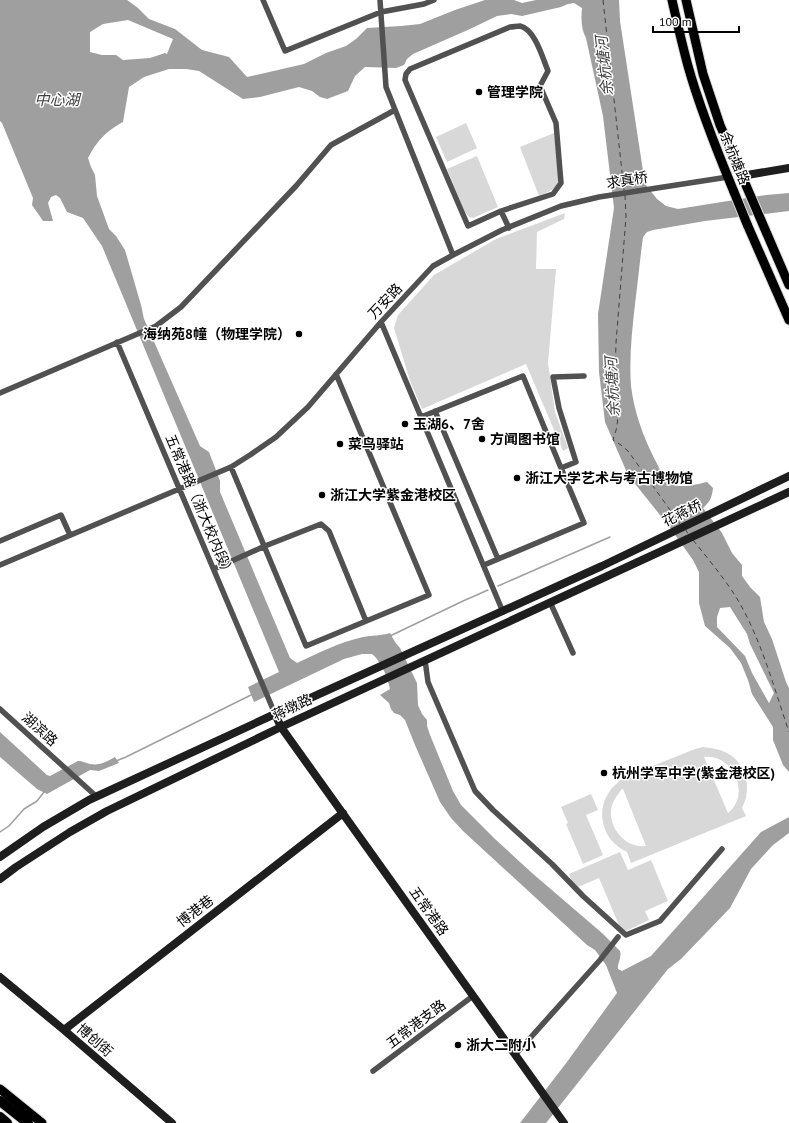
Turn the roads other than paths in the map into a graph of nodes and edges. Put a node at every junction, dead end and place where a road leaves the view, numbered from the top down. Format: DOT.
graph roads {
  1 [pos="263,0"];
  2 [pos="380,0"];
  3 [pos="434,0"];
  4 [pos="672,0"];
  5 [pos="686,0"];
  6 [pos="381,12"];
  7 [pos="395,110"];
  8 [pos="789,168"];
  9 [pos="742,176"];
  10 [pos="728,177"];
  11 [pos="599,197"];
  12 [pos="501,212"];
  13 [pos="509,228"];
  14 [pos="453,256"];
  15 [pos="789,285"];
  16 [pos="789,320"];
  17 [pos="381,322"];
  18 [pos="117,342"];
  19 [pos="336,374"];
  20 [pos="584,376"];
  21 [pos="0,393"];
  22 [pos="435,411"];
  23 [pos="421,417"];
  24 [pos="231,467"];
  25 [pos="561,468"];
  26 [pos="789,476"];
  27 [pos="180,489"];
  28 [pos="789,492"];
  29 [pos="70,535"];
  30 [pos="0,540"];
  31 [pos="265,546"];
  32 [pos="498,559"];
  33 [pos="0,565"];
  34 [pos="484,566"];
  35 [pos="602,566"];
  36 [pos="214,569"];
  37 [pos="605,577"];
  38 [pos="550,602"];
  39 [pos="503,612"];
  40 [pos="366,621"];
  41 [pos="573,652"];
  42 [pos="421,662"];
  43 [pos="0,710"];
  44 [pos="275,714"];
  45 [pos="281,726"];
  46 [pos="97,797"];
  47 [pos="343,813"];
  48 [pos="722,849"];
  49 [pos="0,857"];
  50 [pos="0,879"];
  51 [pos="618,937"];
  52 [pos="0,977"];
  53 [pos="473,996"];
  54 [pos="64,1030"];
  55 [pos="515,1055"];
  56 [pos="373,1071"];
  57 [pos="0,1089"];
  58 [pos="0,1101"];
  59 [pos="0,1117"];
  60 [pos="0,1120"];
  61 [pos="563,1122"];
  62 [pos="3,1123"];
  63 [pos="7,1123"];
  64 [pos="28,1123"];
  65 [pos="42,1123"];
  66 [pos="172,1123"];
  1 -- 6 [label="street"];
  2 -- 6 [label="street"];
  3 -- 6 [label="street"];
  4 -- 10 [label="main road, 余杭塘路"];
  5 -- 9 [label="main road, 余杭塘路"];
  6 -- 7 [label="street"];
  7 -- 14 [label="street"];
  7 -- 18 [label="street"];
  8 -- 9 [label="main road"];
  9 -- 15 [label="main road, 余杭塘路"];
  10 -- 11 [label="street, 求真桥"];
  10 -- 16 [label="main road, 余杭塘路, bridge"];
  11 -- 13 [label="street, 万安路"];
  12 -- 12 [label="street"];
  12 -- 13 [label="street"];
  13 -- 14 [label="street, 万安路"];
  14 -- 17 [label="street, 万安路"];
  17 -- 19 [label="street, 万安路"];
  17 -- 23 [label="street"];
  18 -- 21 [label="street"];
  18 -- 27 [label="street, 五常港路（浙大校内段）"];
  19 -- 24 [label="street, 万安路"];
  19 -- 40 [label="street"];
  20 -- 25 [label="street"];
  22 -- 23 [label="street"];
  22 -- 25 [label="street"];
  22 -- 32 [label="street"];
  23 -- 34 [label="street"];
  24 -- 27 [label="street, 万安路"];
  24 -- 31 [label="street"];
  25 -- 32 [label="street"];
  26 -- 35 [label="main road, 花蒋桥"];
  27 -- 29 [label="street, 万安路"];
  27 -- 36 [label="street, 五常港路（浙大校内段）"];
  28 -- 37 [label="main road, 花蒋桥"];
  29 -- 30 [label="street"];
  29 -- 33 [label="street, 万安路"];
  31 -- 36 [label="street"];
  31 -- 40 [label="street"];
  31 -- 40 [label="street"];
  32 -- 34 [label="street"];
  34 -- 39 [label="street"];
  35 -- 39 [label="main road, 蒋墩路"];
  36 -- 44 [label="street, 五常港路（浙大校内段）"];
  37 -- 38 [label="main road, 蒋墩路"];
  38 -- 41 [label="street"];
  38 -- 42 [label="main road, 蒋墩路"];
  39 -- 44 [label="main road, 蒋墩路"];
  42 -- 45 [label="main road, 蒋墩路"];
  42 -- 48 [label="street"];
  43 -- 46 [label="street, 湖滨路"];
  44 -- 45 [label="main road, 五常港路"];
  44 -- 46 [label="main road, 蒋墩路"];
  45 -- 47 [label="main road, 五常港路"];
  45 -- 50 [label="main road, 蒋墩路"];
  46 -- 49 [label="main road, 蒋墩路"];
  47 -- 53 [label="main road, 五常港路"];
  47 -- 54 [label="main road, 博港巷"];
  51 -- 55 [label="street"];
  52 -- 54 [label="main road, 博创街"];
  53 -- 55 [label="main road, 五常港路"];
  53 -- 56 [label="street, 五常港支路"];
  54 -- 66 [label="main road, 博创街"];
  55 -- 61 [label="main road, 五常港路"];
  57 -- 65 [label="main road"];
  58 -- 64 [label="highway"];
  59 -- 63 [label="highway"];
  60 -- 62 [label="highway"];
}
